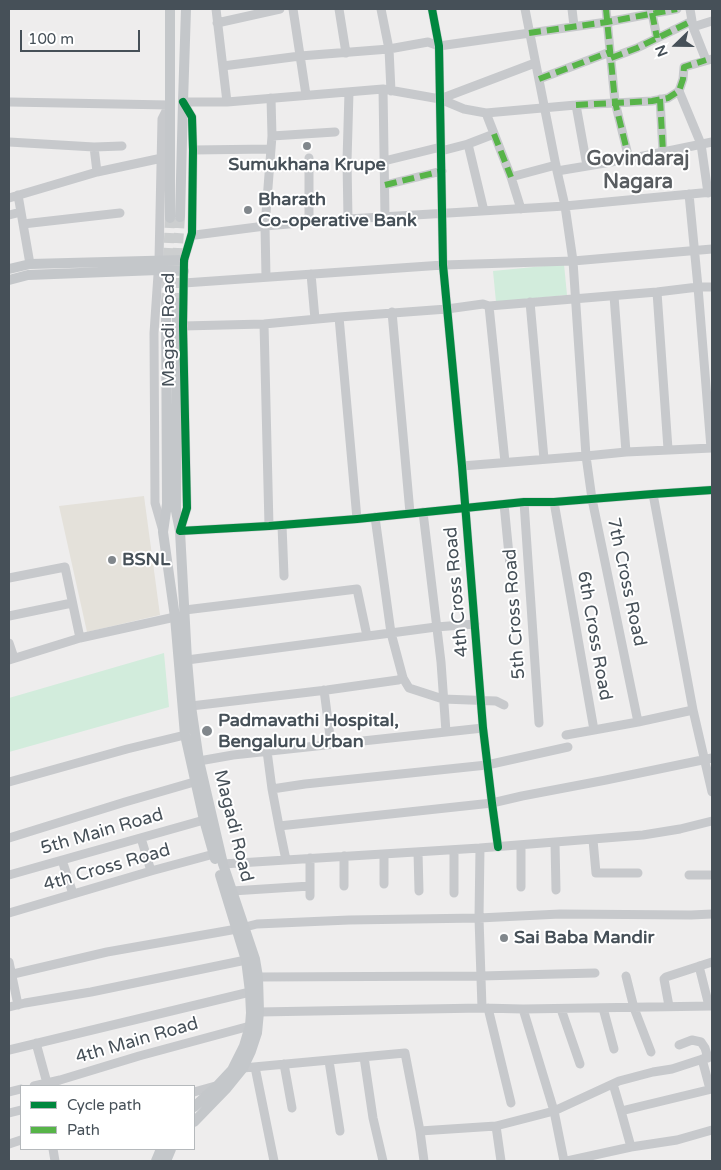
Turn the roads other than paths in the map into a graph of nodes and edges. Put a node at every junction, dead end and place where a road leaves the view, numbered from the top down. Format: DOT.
graph roads {
  1 [pos="170,9"];
  2 [pos="186,9"];
  3 [pos="216,9"];
  4 [pos="280,9"];
  5 [pos="293,9"];
  6 [pos="339,9"];
  7 [pos="381,9"];
  8 [pos="432,9"];
  9 [pos="525,9"];
  10 [pos="572,9"];
  11 [pos="606,9"];
  12 [pos="677,9"];
  13 [pos="690,9"];
  14 [pos="655,12"];
  15 [pos="712,21"];
  16 [pos="607,22"];
  17 [pos="217,23"];
  18 [pos="693,24"];
  19 [pos="574,26"];
  20 [pos="530,33"];
  21 [pos="657,38"];
  22 [pos="439,46"];
  23 [pos="389,49"];
  24 [pos="346,53"];
  25 [pos="610,55"];
  26 [pos="300,56"];
  27 [pos="709,60"];
  28 [pos="535,63"];
  29 [pos="223,66"];
  30 [pos="538,79"];
  31 [pos="387,90"];
  32 [pos="679,91"];
  33 [pos="348,92"];
  34 [pos="306,95"];
  35 [pos="271,98"];
  36 [pos="440,99"];
  37 [pos="660,99"];
  38 [pos="9,102"];
  39 [pos="182,102"];
  40 [pos="227,102"];
  41 [pos="614,102"];
  42 [pos="170,105"];
  43 [pos="576,105"];
  44 [pos="544,107"];
  45 [pos="486,113"];
  46 [pos="335,132"];
  47 [pos="494,134"];
  48 [pos="272,136"];
  49 [pos="9,142"];
  50 [pos="712,142"];
  51 [pos="468,144"];
  52 [pos="701,144"];
  53 [pos="122,146"];
  54 [pos="94,147"];
  55 [pos="271,149"];
  56 [pos="441,149"];
  57 [pos="193,150"];
  58 [pos="663,152"];
  59 [pos="162,158"];
  60 [pos="309,158"];
  61 [pos="629,159"];
  62 [pos="384,161"];
  63 [pos="587,166"];
  64 [pos="556,168"];
  65 [pos="442,170"];
  66 [pos="97,172"];
  67 [pos="511,177"];
  68 [pos="385,185"];
  69 [pos="710,192"];
  70 [pos="689,194"];
  71 [pos="13,197"];
  72 [pos="565,206"];
  73 [pos="521,209"];
  74 [pos="484,211"];
  75 [pos="21,212"];
  76 [pos="120,213"];
  77 [pos="442,214"];
  78 [pos="9,215"];
  79 [pos="385,218"];
  80 [pos="348,219"];
  81 [pos="307,222"];
  82 [pos="23,224"];
  83 [pos="265,226"];
  84 [pos="192,233"];
  85 [pos="712,250"];
  86 [pos="695,252"];
  87 [pos="184,260"];
  88 [pos="573,261"];
  89 [pos="30,264"];
  90 [pos="159,265"];
  91 [pos="443,265"];
  92 [pos="9,269"];
  93 [pos="184,271"];
  94 [pos="311,274"];
  95 [pos="266,277"];
  96 [pos="9,280"];
  97 [pos="184,282"];
  98 [pos="698,287"];
  99 [pos="712,287"];
  100 [pos="657,292"];
  101 [pos="614,296"];
  102 [pos="575,298"];
  103 [pos="530,302"];
  104 [pos="489,306"];
  105 [pos="447,309"];
  106 [pos="392,312"];
  107 [pos="339,316"];
  108 [pos="314,319"];
  109 [pos="264,324"];
  110 [pos="183,326"];
  111 [pos="712,448"];
  112 [pos="668,449"];
  113 [pos="626,452"];
  114 [pos="586,456"];
  115 [pos="544,459"];
  116 [pos="505,462"];
  117 [pos="462,466"];
  118 [pos="712,490"];
  119 [pos="653,494"];
  120 [pos="592,500"];
  121 [pos="524,502"];
  122 [pos="554,502"];
  123 [pos="504,504"];
  124 [pos="465,508"];
  125 [pos="423,512"];
  126 [pos="410,513"];
  127 [pos="375,517"];
  128 [pos="357,519"];
  129 [pos="282,525"];
  130 [pos="269,526"];
  131 [pos="180,531"];
  132 [pos="163,532"];
  133 [pos="510,565"];
  134 [pos="284,576"];
  135 [pos="9,578"];
  136 [pos="72,603"];
  137 [pos="185,610"];
  138 [pos="9,616"];
  139 [pos="176,617"];
  140 [pos="475,624"];
  141 [pos="436,627"];
  142 [pos="391,633"];
  143 [pos="367,636"];
  144 [pos="80,638"];
  145 [pos="9,642"];
  146 [pos="11,659"];
  147 [pos="187,660"];
  148 [pos="402,678"];
  149 [pos="324,690"];
  150 [pos="443,699"];
  151 [pos="481,700"];
  152 [pos="504,705"];
  153 [pos="191,706"];
  154 [pos="693,710"];
  155 [pos="638,722"];
  156 [pos="539,723"];
  157 [pos="483,728"];
  158 [pos="594,730"];
  159 [pos="446,732"];
  160 [pos="185,735"];
  161 [pos="566,735"];
  162 [pos="331,744"];
  163 [pos="568,747"];
  164 [pos="267,751"];
  165 [pos="708,759"];
  166 [pos="199,761"];
  167 [pos="488,765"];
  168 [pos="200,780"];
  169 [pos="9,782"];
  170 [pos="272,789"];
  171 [pos="712,792"];
  172 [pos="492,803"];
  173 [pos="204,820"];
  174 [pos="712,821"];
  175 [pos="279,826"];
  176 [pos="9,838"];
  177 [pos="141,838"];
  178 [pos="593,840"];
  179 [pos="555,843"];
  180 [pos="521,846"];
  181 [pos="498,847"];
  182 [pos="480,848"];
  183 [pos="454,850"];
  184 [pos="418,852"];
  185 [pos="214,854"];
  186 [pos="384,854"];
  187 [pos="344,856"];
  188 [pos="310,858"];
  189 [pos="62,860"];
  190 [pos="286,860"];
  191 [pos="223,864"];
  192 [pos="151,871"];
  193 [pos="638,873"];
  194 [pos="9,875"];
  195 [pos="689,875"];
  196 [pos="712,875"];
  197 [pos="384,884"];
  198 [pos="310,886"];
  199 [pos="344,886"];
  200 [pos="521,887"];
  201 [pos="556,890"];
  202 [pos="232,891"];
  203 [pos="419,891"];
  204 [pos="454,893"];
  205 [pos="73,894"];
  206 [pos="310,896"];
  207 [pos="9,913"];
  208 [pos="712,914"];
  209 [pos="479,918"];
  210 [pos="241,928"];
  211 [pos="246,960"];
  212 [pos="9,962"];
  213 [pos="712,962"];
  214 [pos="699,966"];
  215 [pos="595,973"];
  216 [pos="10,975"];
  217 [pos="480,976"];
  218 [pos="626,976"];
  219 [pos="258,977"];
  220 [pos="250,992"];
  221 [pos="13,1006"];
  222 [pos="669,1006"];
  223 [pos="711,1006"];
  224 [pos="485,1008"];
  225 [pos="561,1008"];
  226 [pos="604,1008"];
  227 [pos="634,1008"];
  228 [pos="523,1009"];
  229 [pos="259,1012"];
  230 [pos="250,1026"];
  231 [pos="36,1043"];
  232 [pos="679,1045"];
  233 [pos="614,1049"];
  234 [pos="9,1050"];
  235 [pos="651,1052"];
  236 [pos="364,1057"];
  237 [pos="707,1058"];
  238 [pos="330,1061"];
  239 [pos="284,1064"];
  240 [pos="580,1064"];
  241 [pos="255,1067"];
  242 [pos="242,1068"];
  243 [pos="613,1084"];
  244 [pos="41,1085"];
  245 [pos="222,1087"];
  246 [pos="711,1089"];
  247 [pos="195,1092"];
  248 [pos="511,1103"];
  249 [pos="195,1107"];
  250 [pos="292,1108"];
  251 [pos="554,1111"];
  252 [pos="621,1111"];
  253 [pos="195,1121"];
  254 [pos="496,1126"];
  255 [pos="712,1130"];
  256 [pos="340,1131"];
  257 [pos="420,1131"];
  258 [pos="631,1147"];
  259 [pos="274,1161"];
  260 [pos="383,1161"];
  261 [pos="424,1161"];
  262 [pos="501,1161"];
  263 [pos="565,1161"];
  1 -- 42 [label="main road, Magadi Road"];
  2 -- 39 [label="main road, Magadi Road"];
  3 -- 17 [label="street"];
  4 -- 17 [label="street"];
  5 -- 26 [label="street"];
  6 -- 24 [label="street"];
  7 -- 23 [label="street"];
  8 -- 22 [label="street, 4th Cross Road"];
  9 -- 20 [label="street, 7th Cross Road"];
  10 -- 19 [label="street"];
  11 -- 16 [label="street"];
  12 -- 14 [label="street"];
  13 -- 18 [label="street"];
  14 -- 16 [label="street"];
  14 -- 21 [label="street"];
  15 -- 18 [label="street"];
  16 -- 19 [label="street"];
  16 -- 25 [label="street"];
  17 -- 29 [label="street"];
  18 -- 21 [label="street"];
  18 -- 27 [label="street"];
  19 -- 20 [label="street"];
  20 -- 22 [label="street"];
  20 -- 28 [label="street, 7th Cross Road"];
  21 -- 25 [label="street"];
  22 -- 23 [label="street"];
  22 -- 36 [label="street, 4th Cross Road"];
  23 -- 24 [label="street"];
  23 -- 31 [label="street"];
  24 -- 26 [label="street"];
  25 -- 30 [label="street"];
  25 -- 41 [label="street"];
  26 -- 29 [label="street"];
  26 -- 34 [label="street"];
  27 -- 32 [label="street"];
  28 -- 30 [label="street, 7th Cross Road"];
  28 -- 36 [label="street"];
  29 -- 40 [label="street"];
  30 -- 44 [label="street, 7th Cross Road"];
  31 -- 33 [label="street"];
  31 -- 36 [label="street"];
  31 -- 62 [label="street"];
  32 -- 37 [label="street"];
  32 -- 52 [label="street"];
  33 -- 34 [label="street"];
  33 -- 80 [label="street"];
  34 -- 35 [label="street"];
  35 -- 40 [label="street"];
  35 -- 48 [label="street"];
  36 -- 45 [label="street"];
  36 -- 56 [label="street, 4th Cross Road"];
  37 -- 41 [label="street"];
  37 -- 58 [label="street"];
  38 -- 42 [label="street"];
  39 -- 40 [label="street"];
  39 -- 42 [label="main road"];
  39 -- 57 [label="street, Magadi Road"];
  41 -- 43 [label="street"];
  41 -- 61 [label="street"];
  42 -- 59 [label="street, Magadi Road"];
  43 -- 44 [label="street"];
  43 -- 63 [label="street"];
  44 -- 45 [label="street"];
  44 -- 64 [label="street, 7th Cross Road"];
  45 -- 47 [label="street"];
  46 -- 48 [label="street"];
  47 -- 51 [label="street"];
  47 -- 67 [label="street"];
  48 -- 55 [label="street"];
  49 -- 54 [label="street"];
  50 -- 52 [label="street"];
  51 -- 56 [label="street"];
  51 -- 74 [label="street"];
  52 -- 58 [label="street"];
  52 -- 69 [label="street"];
  53 -- 54 [label="street"];
  54 -- 66 [label="street"];
  55 -- 57 [label="street"];
  55 -- 83 [label="street"];
  56 -- 62 [label="street"];
  56 -- 65 [label="street, 4th Cross Road"];
  57 -- 84 [label="street, Magadi Road"];
  58 -- 61 [label="street"];
  59 -- 66 [label="street"];
  59 -- 90 [label="street, Magadi Road"];
  60 -- 81 [label="street"];
  61 -- 63 [label="street"];
  62 -- 68 [label="street"];
  63 -- 64 [label="street"];
  64 -- 67 [label="street"];
  64 -- 72 [label="street, 7th Cross Road"];
  65 -- 68 [label="street"];
  65 -- 77 [label="street, 4th Cross Road"];
  66 -- 71 [label="street"];
  67 -- 73 [label="street"];
  68 -- 79 [label="street"];
  69 -- 70 [label="street"];
  70 -- 72 [label="street"];
  70 -- 86 [label="street"];
  71 -- 75 [label="street"];
  72 -- 73 [label="street"];
  72 -- 88 [label="street, 7th Cross Road"];
  73 -- 74 [label="street"];
  74 -- 77 [label="street"];
  75 -- 78 [label="street"];
  75 -- 82 [label="street"];
  76 -- 82 [label="street"];
  77 -- 79 [label="street"];
  77 -- 91 [label="street, 4th Cross Road"];
  79 -- 80 [label="street"];
  80 -- 81 [label="street"];
  81 -- 83 [label="street"];
  82 -- 89 [label="street"];
  83 -- 84 [label="street"];
  83 -- 95 [label="street"];
  84 -- 87 [label="street, Magadi Road"];
  85 -- 86 [label="street"];
  86 -- 88 [label="street"];
  86 -- 98 [label="street"];
  87 -- 90 [label="main road"];
  87 -- 93 [label="street, Magadi Road"];
  88 -- 91 [label="street"];
  88 -- 102 [label="street, 7th Cross Road"];
  89 -- 90 [label="main road"];
  89 -- 92 [label="main road"];
  90 -- 93 [label="main road"];
  90 -- 96 [label="main road"];
  90 -- 132 [label="street, Magadi Road"];
  91 -- 94 [label="street"];
  91 -- 105 [label="street, 4th Cross Road"];
  93 -- 97 [label="street, Magadi Road"];
  94 -- 95 [label="street"];
  94 -- 108 [label="street"];
  95 -- 97 [label="street"];
  97 -- 110 [label="street, Magadi Road"];
  98 -- 99 [label="street"];
  98 -- 100 [label="street"];
  98 -- 111 [label="street"];
  100 -- 101 [label="street"];
  100 -- 112 [label="street"];
  101 -- 102 [label="street"];
  101 -- 113 [label="street"];
  102 -- 103 [label="street"];
  102 -- 114 [label="street, 7th Cross Road"];
  103 -- 104 [label="street"];
  103 -- 115 [label="street"];
  104 -- 105 [label="street"];
  104 -- 116 [label="street"];
  105 -- 106 [label="street"];
  105 -- 117 [label="street, 4th Cross Road"];
  106 -- 107 [label="street"];
  106 -- 126 [label="street"];
  107 -- 108 [label="street"];
  107 -- 128 [label="street"];
  108 -- 109 [label="street"];
  109 -- 110 [label="street"];
  109 -- 130 [label="street"];
  110 -- 131 [label="street, Magadi Road"];
  111 -- 112 [label="street"];
  112 -- 113 [label="street"];
  113 -- 114 [label="street"];
  114 -- 115 [label="street"];
  114 -- 120 [label="street, 7th Cross Road"];
  115 -- 116 [label="street"];
  116 -- 117 [label="street"];
  117 -- 124 [label="street, 4th Cross Road"];
  118 -- 119 [label="street"];
  119 -- 120 [label="street"];
  119 -- 154 [label="street"];
  120 -- 122 [label="street"];
  120 -- 155 [label="street, 7th Cross Road"];
  121 -- 122 [label="street"];
  121 -- 123 [label="street"];
  121 -- 156 [label="street, 5th Cross Road"];
  122 -- 158 [label="street, 6th Cross Road"];
  123 -- 124 [label="street"];
  123 -- 133 [label="street"];
  124 -- 125 [label="street"];
  124 -- 140 [label="street, 4th Cross Road"];
  125 -- 126 [label="street"];
  125 -- 141 [label="street"];
  126 -- 127 [label="street"];
  127 -- 128 [label="street"];
  127 -- 142 [label="street"];
  128 -- 129 [label="street"];
  129 -- 130 [label="street"];
  129 -- 134 [label="street"];
  130 -- 131 [label="street"];
  131 -- 132 [label="main road"];
  131 -- 137 [label="main road, Magadi Road"];
  132 -- 139 [label="main road, Magadi Road"];
  135 -- 136 [label="street"];
  136 -- 138 [label="street"];
  136 -- 144 [label="street"];
  137 -- 143 [label="street"];
  137 -- 147 [label="main road, Magadi Road"];
  139 -- 144 [label="street"];
  139 -- 160 [label="main road, Magadi Road"];
  140 -- 141 [label="street"];
  140 -- 151 [label="street, 4th Cross Road"];
  141 -- 142 [label="street"];
  141 -- 150 [label="street"];
  142 -- 143 [label="street"];
  142 -- 148 [label="street"];
  143 -- 147 [label="street"];
  144 -- 146 [label="street"];
  145 -- 146 [label="street"];
  147 -- 153 [label="main road, Magadi Road"];
  148 -- 149 [label="street"];
  148 -- 150 [label="street"];
  149 -- 153 [label="street"];
  149 -- 162 [label="street"];
  150 -- 151 [label="street"];
  150 -- 159 [label="street"];
  151 -- 152 [label="street"];
  151 -- 157 [label="street, 4th Cross Road"];
  153 -- 166 [label="main road, Magadi Road"];
  154 -- 155 [label="street"];
  154 -- 165 [label="street"];
  155 -- 158 [label="street"];
  157 -- 159 [label="street"];
  157 -- 167 [label="street, 4th Cross Road"];
  158 -- 161 [label="street"];
  159 -- 162 [label="street"];
  160 -- 168 [label="main road, Magadi Road"];
  160 -- 169 [label="street"];
  162 -- 164 [label="street"];
  163 -- 167 [label="street"];
  164 -- 166 [label="street"];
  164 -- 170 [label="street"];
  165 -- 171 [label="street"];
  165 -- 172 [label="street"];
  166 -- 168 [label="main road, Magadi Road"];
  167 -- 170 [label="street"];
  167 -- 172 [label="street, 4th Cross Road"];
  168 -- 173 [label="main road, Magadi Road"];
  168 -- 176 [label="street"];
  168 -- 191 [label="main road, Magadi Road"];
  170 -- 175 [label="street"];
  172 -- 175 [label="street"];
  172 -- 181 [label="street, 4th Cross Road"];
  173 -- 177 [label="street, 5th Main Road"];
  173 -- 185 [label="main road, Magadi Road"];
  174 -- 178 [label="street"];
  175 -- 190 [label="street"];
  177 -- 189 [label="street, 5th Main Road"];
  177 -- 192 [label="street"];
  178 -- 179 [label="street"];
  178 -- 193 [label="street"];
  179 -- 180 [label="street"];
  179 -- 201 [label="street"];
  180 -- 181 [label="street"];
  180 -- 200 [label="street"];
  181 -- 182 [label="street"];
  182 -- 183 [label="street"];
  182 -- 209 [label="street"];
  183 -- 184 [label="street"];
  183 -- 204 [label="street"];
  184 -- 186 [label="street"];
  184 -- 203 [label="street"];
  185 -- 192 [label="street, 4th Cross Road"];
  185 -- 210 [label="main road, Magadi Road"];
  186 -- 187 [label="street"];
  186 -- 197 [label="street"];
  187 -- 188 [label="street"];
  187 -- 199 [label="street"];
  188 -- 190 [label="street"];
  188 -- 198 [label="street"];
  189 -- 194 [label="street, 5th Main Road"];
  189 -- 205 [label="street"];
  190 -- 191 [label="street"];
  191 -- 202 [label="main road, Magadi Road"];
  192 -- 205 [label="street, 4th Cross Road"];
  195 -- 196 [label="street"];
  198 -- 202 [label="street"];
  198 -- 206 [label="street"];
  202 -- 210 [label="main road, Magadi Road"];
  205 -- 207 [label="street, 4th Cross Road"];
  208 -- 209 [label="street"];
  209 -- 210 [label="street"];
  209 -- 217 [label="street"];
  210 -- 211 [label="main road, Magadi Road"];
  210 -- 216 [label="street"];
  210 -- 219 [label="main road, Magadi Road"];
  211 -- 220 [label="main road, Magadi Road"];
  211 -- 221 [label="street"];
  212 -- 216 [label="street"];
  213 -- 214 [label="street"];
  214 -- 222 [label="street"];
  214 -- 223 [label="street"];
  215 -- 217 [label="street"];
  216 -- 221 [label="street"];
  217 -- 219 [label="street"];
  217 -- 224 [label="street"];
  218 -- 227 [label="street"];
  219 -- 229 [label="main road, Magadi Road"];
  220 -- 230 [label="main road, Magadi Road"];
  220 -- 231 [label="street"];
  222 -- 223 [label="street"];
  222 -- 227 [label="street"];
  224 -- 228 [label="street"];
  224 -- 229 [label="street"];
  224 -- 248 [label="street"];
  225 -- 226 [label="street"];
  225 -- 228 [label="street"];
  225 -- 240 [label="street"];
  226 -- 227 [label="street"];
  226 -- 233 [label="street"];
  227 -- 235 [label="street"];
  228 -- 251 [label="street"];
  229 -- 242 [label="main road, Magadi Road"];
  230 -- 244 [label="street, 4th Main Road"];
  230 -- 245 [label="main road, Magadi Road"];
  231 -- 234 [label="street"];
  231 -- 244 [label="street"];
  232 -- 237 [label="street"];
  236 -- 238 [label="street"];
  236 -- 257 [label="street"];
  236 -- 260 [label="street"];
  237 -- 243 [label="street"];
  237 -- 246 [label="street"];
  238 -- 239 [label="street"];
  238 -- 256 [label="street"];
  239 -- 241 [label="street"];
  239 -- 250 [label="street"];
  241 -- 242 [label="street"];
  241 -- 259 [label="street"];
  242 -- 245 [label="main road, Magadi Road"];
  243 -- 251 [label="street"];
  243 -- 252 [label="street"];
  245 -- 247 [label="street"];
  245 -- 249 [label="main road, Magadi Road"];
  245 -- 253 [label="main road, Magadi Road"];
  246 -- 252 [label="street"];
  251 -- 254 [label="street"];
  251 -- 263 [label="street"];
  252 -- 258 [label="street"];
  254 -- 257 [label="street"];
  254 -- 262 [label="street"];
  255 -- 258 [label="street"];
  257 -- 261 [label="street"];
  258 -- 263 [label="street"];
}
